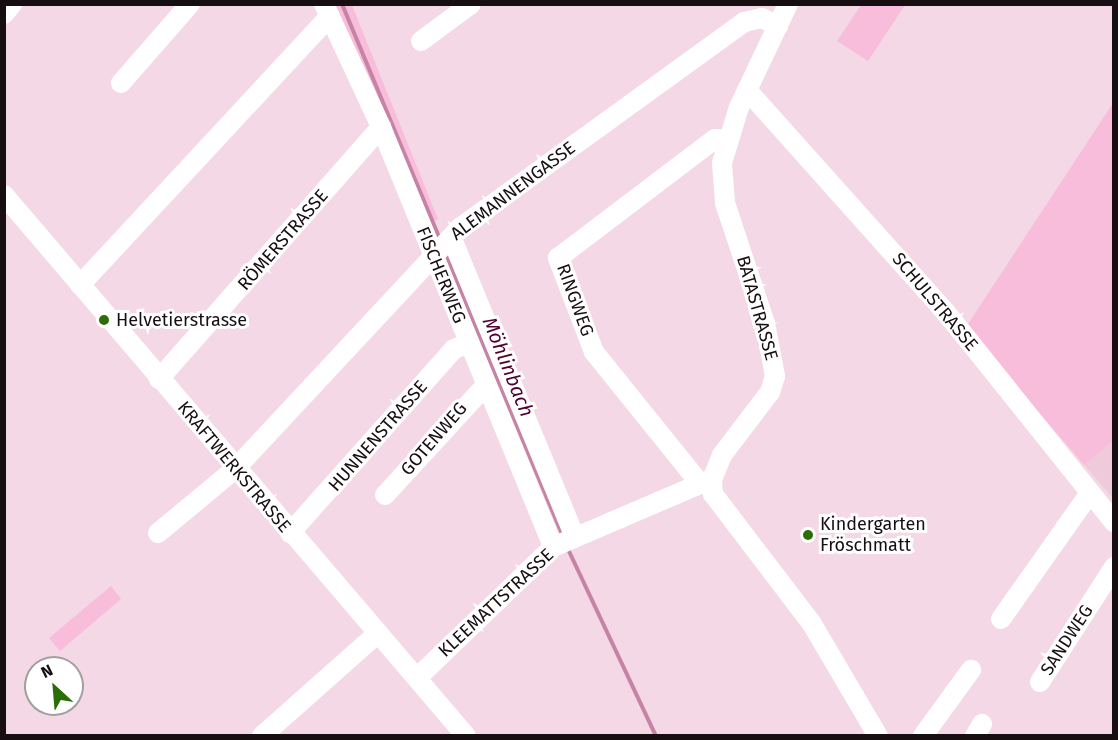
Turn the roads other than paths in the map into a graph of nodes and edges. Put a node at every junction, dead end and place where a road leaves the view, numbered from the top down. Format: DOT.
graph roads {
  1 [pos="12,4"];
  2 [pos="190,4"];
  3 [pos="471,4"];
  4 [pos="788,4"];
  5 [pos="327,10"];
  6 [pos="4,14"];
  7 [pos="778,26"];
  8 [pos="421,41"];
  9 [pos="121,83"];
  10 [pos="747,90"];
  11 [pos="381,127"];
  12 [pos="728,140"];
  13 [pos="4,195"];
  14 [pos="452,238"];
  15 [pos="434,255"];
  16 [pos="80,285"];
  17 [pos="469,343"];
  18 [pos="159,379"];
  19 [pos="486,385"];
  20 [pos="235,469"];
  21 [pos="705,480"];
  22 [pos="1090,493"];
  23 [pos="385,495"];
  24 [pos="1113,522"];
  25 [pos="158,532"];
  26 [pos="290,534"];
  27 [pos="575,537"];
  28 [pos="553,548"];
  29 [pos="1113,567"];
  30 [pos="1001,619"];
  31 [pos="377,634"];
  32 [pos="971,670"];
  33 [pos="417,678"];
  34 [pos="1040,682"];
  35 [pos="261,735"];
  36 [pos="466,735"];
  37 [pos="878,735"];
  38 [pos="923,735"];
  1 -- 6 [label="street"];
  2 -- 9 [label="street"];
  3 -- 8 [label="street"];
  4 -- 7 [label="street, BATASTRASSE"];
  5 -- 11 [label="street, FISCHERWEG"];
  5 -- 16 [label="street"];
  7 -- 10 [label="street, BATASTRASSE"];
  7 -- 14 [label="street, ALEMANNENGASSE"];
  10 -- 12 [label="street, BATASTRASSE"];
  10 -- 22 [label="street, SCHULSTRASSE"];
  11 -- 15 [label="street, FISCHERWEG"];
  11 -- 18 [label="street, RÖMERSTRASSE"];
  12 -- 21 [label="street, BATASTRASSE"];
  12 -- 21 [label="street, RINGWEG"];
  13 -- 16 [label="street, KRAFTWERKSTRASSE"];
  14 -- 15 [label="street, ALEMANNENGASSE"];
  14 -- 27 [label="street"];
  15 -- 17 [label="street, FISCHERWEG"];
  15 -- 20 [label="street, ALEMANNENGASSE"];
  16 -- 18 [label="street, KRAFTWERKSTRASSE"];
  17 -- 19 [label="street, FISCHERWEG"];
  17 -- 26 [label="street, HUNNENSTRASSE"];
  18 -- 20 [label="street, KRAFTWERKSTRASSE"];
  19 -- 23 [label="street, GOTENWEG"];
  19 -- 28 [label="street, FISCHERWEG"];
  20 -- 25 [label="street, ALEMANNENGASSE"];
  20 -- 26 [label="street, KRAFTWERKSTRASSE"];
  21 -- 27 [label="street, KLEEMATTSTRASSE"];
  21 -- 37 [label="street"];
  22 -- 24 [label="street, SCHULSTRASSE"];
  22 -- 30 [label="street"];
  26 -- 31 [label="street, KRAFTWERKSTRASSE"];
  27 -- 28 [label="street, KLEEMATTSTRASSE"];
  28 -- 33 [label="street, KLEEMATTSTRASSE"];
  29 -- 34 [label="street, SANDWEG"];
  31 -- 33 [label="street, KRAFTWERKSTRASSE"];
  31 -- 35 [label="street"];
  32 -- 38 [label="street"];
  33 -- 36 [label="street, KRAFTWERKSTRASSE"];
}
